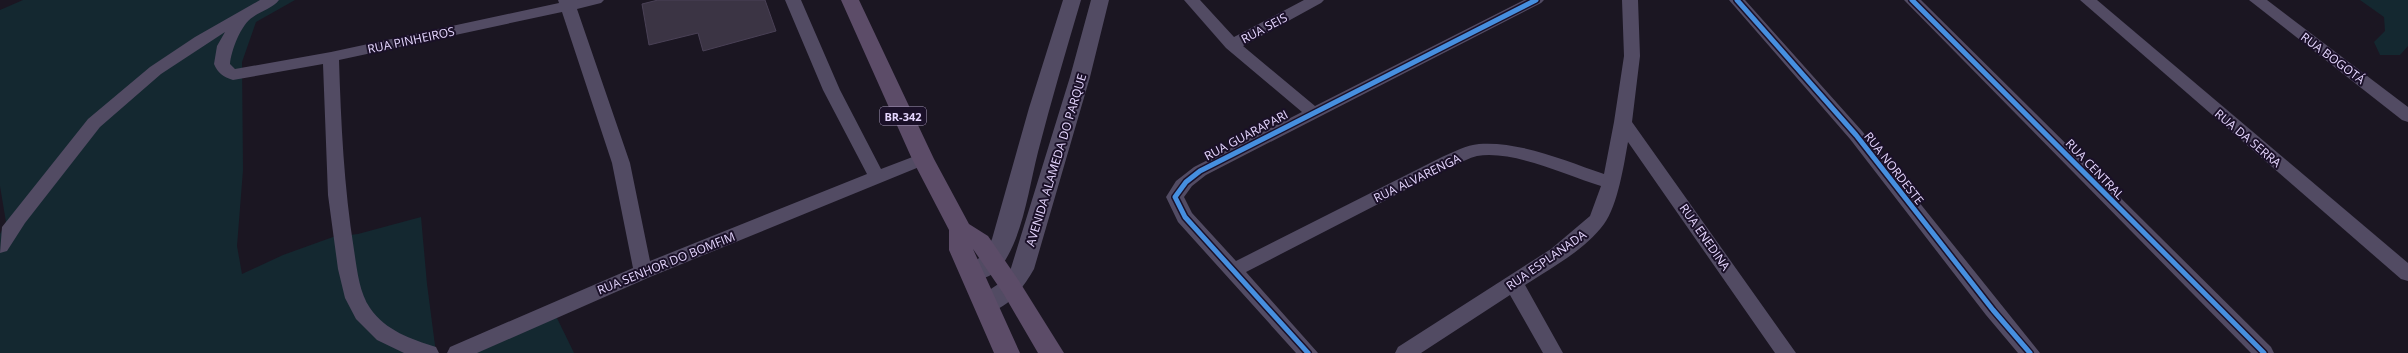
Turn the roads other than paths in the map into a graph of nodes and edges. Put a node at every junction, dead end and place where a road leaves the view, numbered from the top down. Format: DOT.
graph roads {
  1 [pos="272,0"];
  2 [pos="596,0"];
  3 [pos="793,0"];
  4 [pos="850,0"];
  5 [pos="1072,0"];
  6 [pos="1100,0"];
  7 [pos="1192,0"];
  8 [pos="1316,0"];
  9 [pos="1536,0"];
  10 [pos="1630,0"];
  11 [pos="1737,0"];
  12 [pos="1912,0"];
  13 [pos="2088,0"];
  14 [pos="2257,0"];
  15 [pos="567,3"];
  16 [pos="245,14"];
  17 [pos="1232,45"];
  18 [pos="331,57"];
  19 [pos="1312,112"];
  20 [pos="2408,116"];
  21 [pos="1623,122"];
  22 [pos="923,159"];
  23 [pos="877,177"];
  24 [pos="1611,183"];
  25 [pos="0,246"];
  26 [pos="983,267"];
  27 [pos="1234,270"];
  28 [pos="643,272"];
  29 [pos="2408,274"];
  30 [pos="1514,284"];
  31 [pos="1011,287"];
  32 [pos="986,304"];
  33 [pos="429,353"];
  34 [pos="457,353"];
  35 [pos="1007,353"];
  36 [pos="1051,353"];
  37 [pos="1308,353"];
  38 [pos="1404,353"];
  39 [pos="1553,353"];
  40 [pos="1786,353"];
  41 [pos="2030,353"];
  42 [pos="2264,353"];
  1 -- 16 [label="street"];
  2 -- 15 [label="street, RUA PINHEIROS"];
  3 -- 23 [label="street"];
  4 -- 22 [label="main road, BR-342"];
  5 -- 26 [label="street"];
  6 -- 31 [label="street, AVENIDA ALAMEDA DO PARQUE"];
  7 -- 17 [label="street"];
  8 -- 17 [label="street, RUA SEIS"];
  9 -- 19 [label="street, RUA GUARAPARI"];
  10 -- 21 [label="street, RUA ESPLANADA"];
  11 -- 41 [label="street, RUA NORDESTE"];
  12 -- 42 [label="street, RUA CENTRAL"];
  13 -- 29 [label="street, RUA DA SERRA"];
  14 -- 20 [label="street, RUA BOGOTÁ"];
  15 -- 18 [label="street, RUA PINHEIROS"];
  15 -- 28 [label="street"];
  16 -- 18 [label="street, RUA PINHEIROS"];
  16 -- 25 [label="street"];
  17 -- 19 [label="street"];
  18 -- 33 [label="street"];
  19 -- 27 [label="street, RUA GUARAPARI"];
  21 -- 24 [label="street, RUA ESPLANADA"];
  21 -- 40 [label="street, RUA ENEDINA"];
  22 -- 23 [label="street, RUA SENHOR DO BOMFIM"];
  22 -- 26 [label="main road, BR-342"];
  23 -- 28 [label="street, RUA SENHOR DO BOMFIM"];
  24 -- 27 [label="street, RUA ALVARENGA"];
  24 -- 30 [label="street, RUA ESPLANADA"];
  26 -- 31 [label="main road, BR-342"];
  26 -- 32 [label="main road, BR-342"];
  27 -- 37 [label="street, RUA GUARAPARI"];
  28 -- 34 [label="street, RUA SENHOR DO BOMFIM"];
  30 -- 38 [label="street, RUA ESPLANADA"];
  30 -- 39 [label="street"];
  31 -- 32 [label="street, AVENIDA ALAMEDA DO PARQUE"];
  31 -- 36 [label="main road, BR-342"];
  32 -- 35 [label="main road, BR-342"];
}
